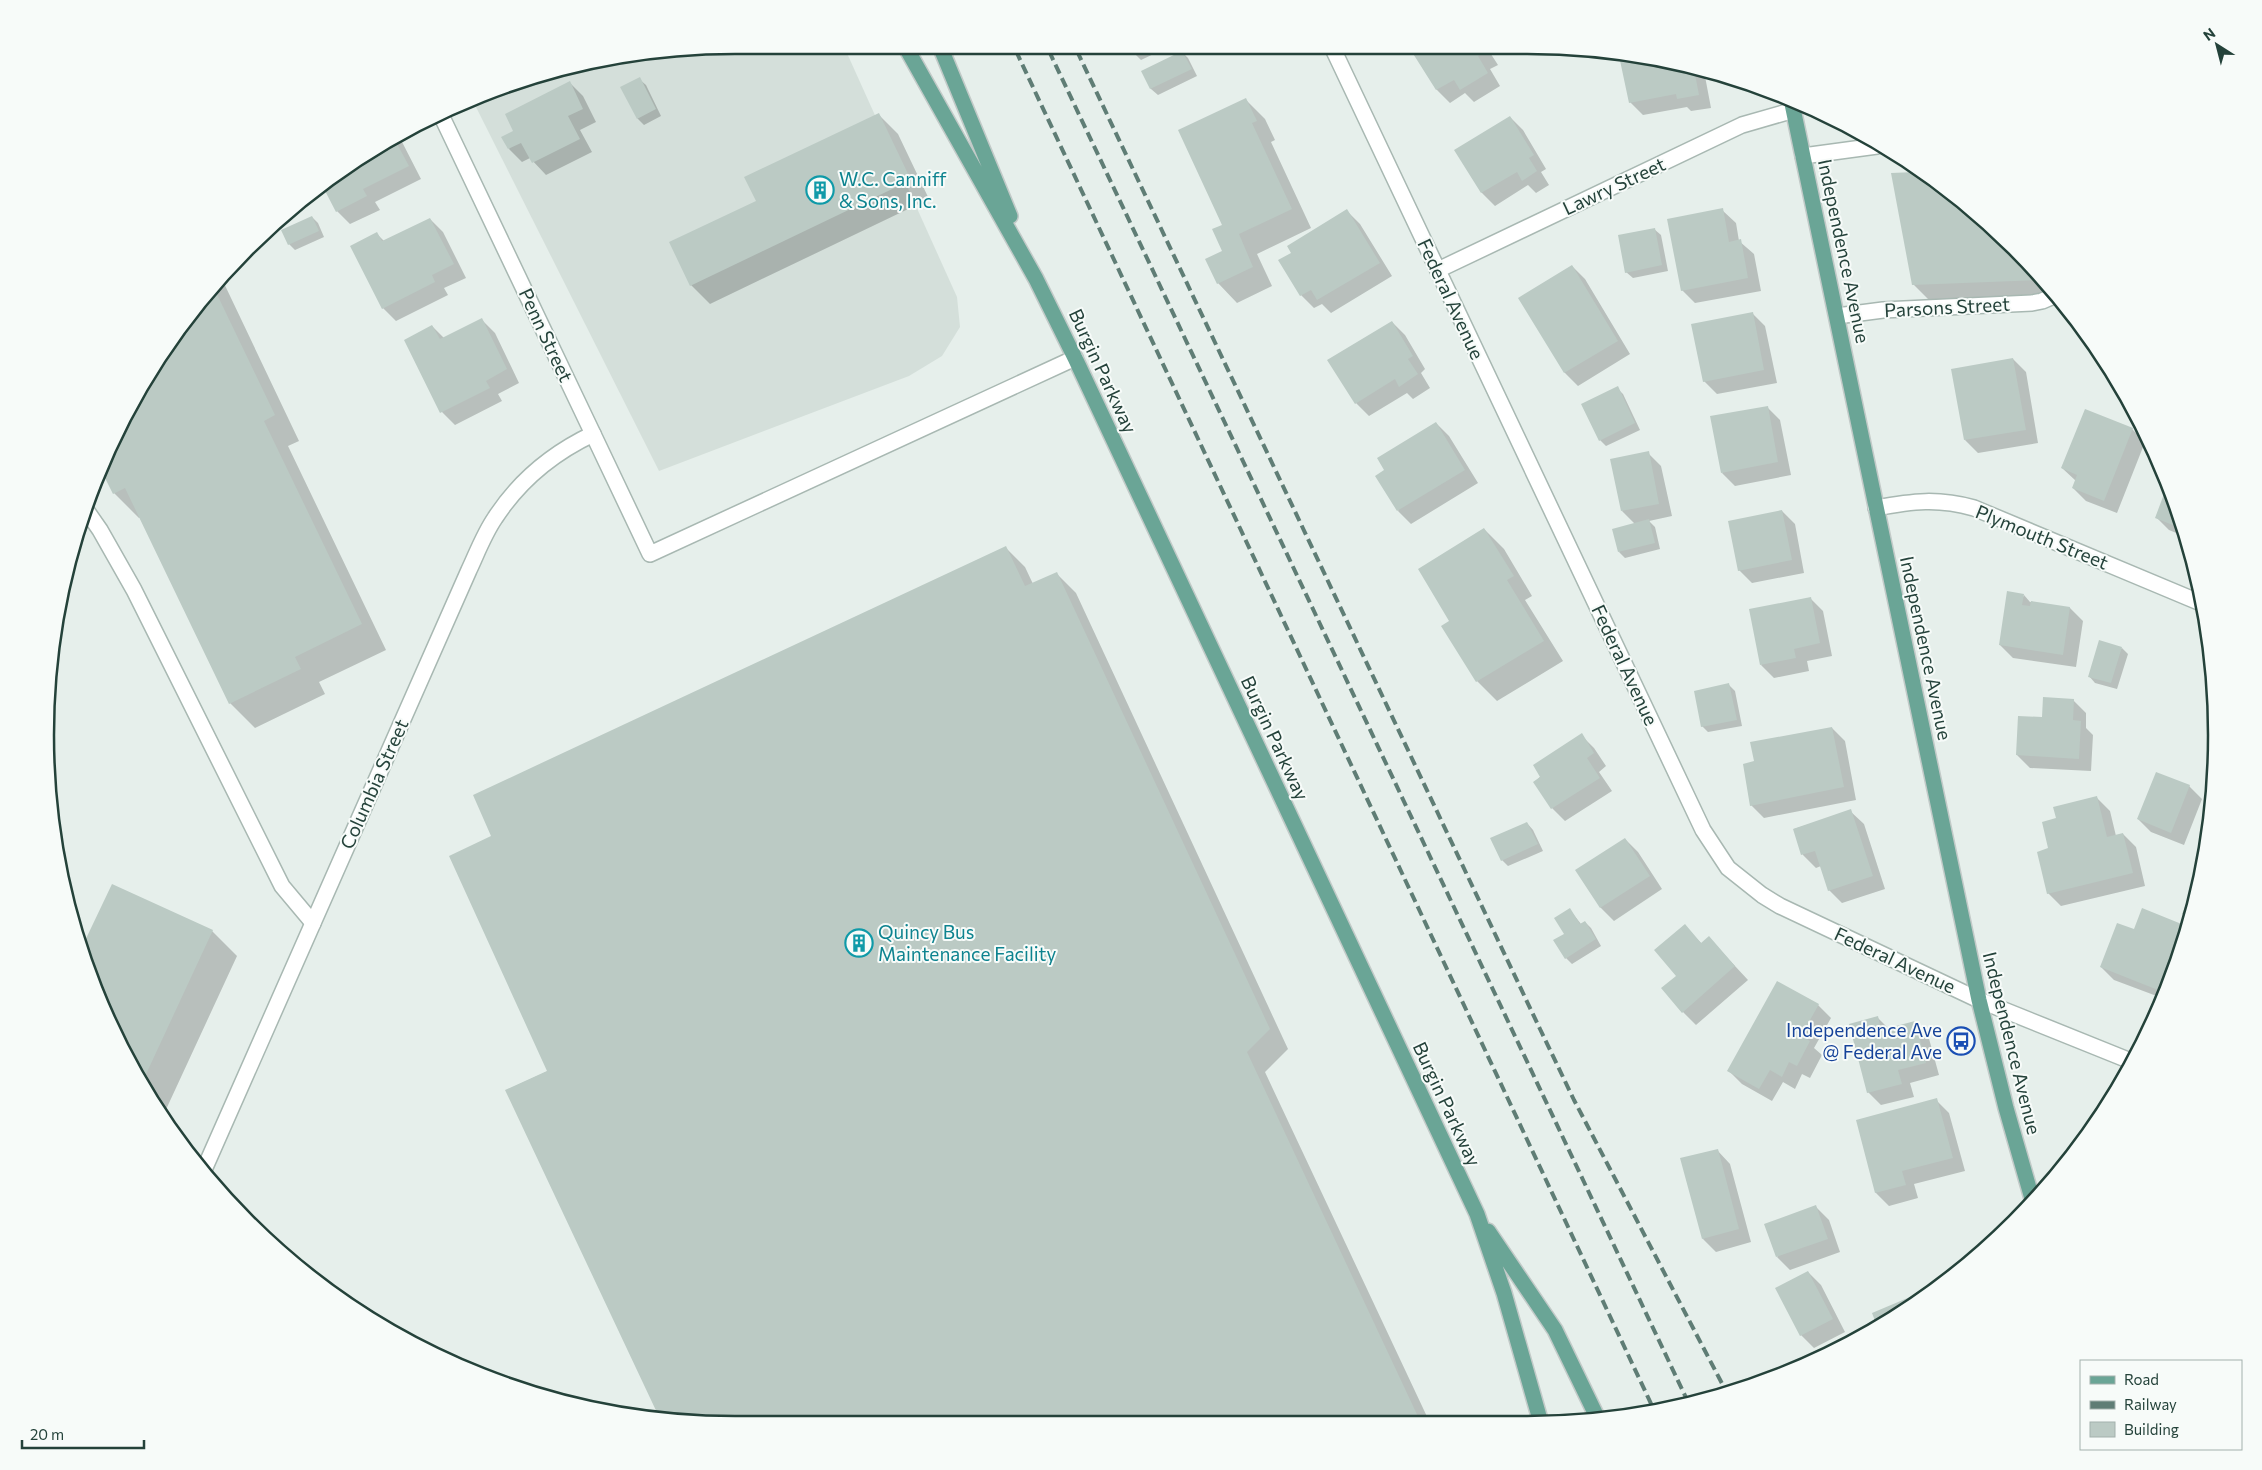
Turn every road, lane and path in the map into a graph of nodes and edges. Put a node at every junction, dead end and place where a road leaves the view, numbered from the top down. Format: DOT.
graph roads {
  1 [pos="910,54"];
  2 [pos="943,54"];
  3 [pos="1335,54"];
  4 [pos="1788,106"];
  5 [pos="1793,108"];
  6 [pos="443,120"];
  7 [pos="1871,147"];
  8 [pos="1803,156"];
  9 [pos="1438,270"];
  10 [pos="1036,279"];
  11 [pos="2049,298"];
  12 [pos="1837,316"];
  13 [pos="1075,358"];
  14 [pos="593,434"];
  15 [pos="1876,508"];
  16 [pos="90,516"];
  17 [pos="2195,600"];
  18 [pos="313,923"];
  19 [pos="1979,1000"];
  20 [pos="2126,1059"];
  21 [pos="207,1164"];
  22 [pos="2031,1193"];
  23 [pos="1477,1214"];
  24 [pos="1595,1412"];
  25 [pos="1539,1416"];
  1 -- 10 [label="main road, Burgin Parkway"];
  2 -- 10 [label="main road, Burgin Parkway"];
  3 -- 9 [label="street, Federal Avenue"];
  4 -- 9 [label="street, Lawry Street"];
  5 -- 8 [label="main road, Independence Avenue"];
  6 -- 14 [label="street, Penn Street"];
  7 -- 8 [label="street"];
  8 -- 12 [label="main road, Independence Avenue"];
  9 -- 19 [label="street, Federal Avenue"];
  10 -- 13 [label="main road, Burgin Parkway"];
  11 -- 12 [label="street, Parsons Street"];
  12 -- 15 [label="main road, Independence Avenue"];
  13 -- 14 [label="street, Penn Street"];
  13 -- 23 [label="main road, Burgin Parkway"];
  14 -- 18 [label="street, Columbia Street"];
  15 -- 17 [label="street, Plymouth Street"];
  15 -- 19 [label="main road, Independence Avenue"];
  16 -- 18 [label="street"];
  18 -- 21 [label="street, Columbia Street"];
  19 -- 20 [label="street, Federal Avenue"];
  19 -- 22 [label="main road, Independence Avenue"];
  23 -- 24 [label="main road, Burgin Parkway"];
  23 -- 25 [label="main road, Burgin Parkway"];
}
